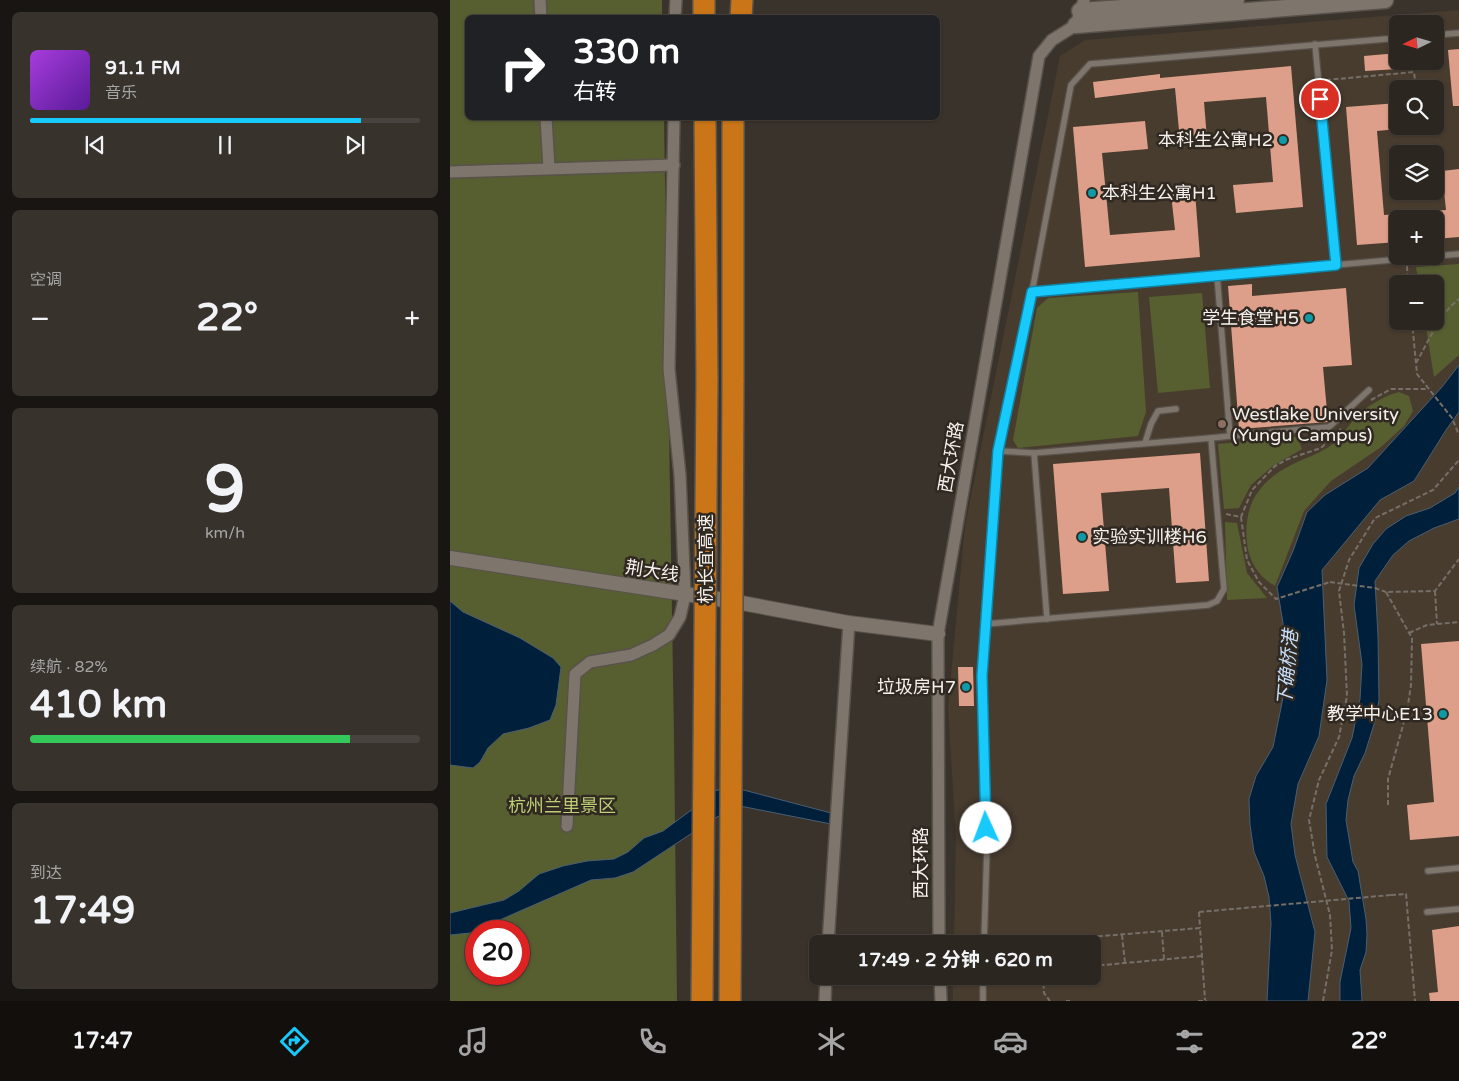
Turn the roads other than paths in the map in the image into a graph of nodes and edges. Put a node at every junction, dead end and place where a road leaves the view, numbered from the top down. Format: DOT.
graph roads {
  1 [pos="540,0"];
  2 [pos="676,0"];
  3 [pos="704,0"];
  4 [pos="734,0"];
  5 [pos="742,0"];
  6 [pos="1236,0"];
  7 [pos="1385,0"];
  8 [pos="1080,12"];
  9 [pos="541,15"];
  10 [pos="675,15"];
  11 [pos="704,15"];
  12 [pos="734,15"];
  13 [pos="741,15"];
  14 [pos="1459,33"];
  15 [pos="1444,34"];
  16 [pos="1389,39"];
  17 [pos="1315,44"];
  18 [pos="546,120"];
  19 [pos="674,120"];
  20 [pos="705,120"];
  21 [pos="735,120"];
  22 [pos="674,165"];
  23 [pos="548,168"];
  24 [pos="450,172"];
  25 [pos="1459,254"];
  26 [pos="1336,265"];
  27 [pos="1217,275"];
  28 [pos="1032,292"];
  29 [pos="1369,390"];
  30 [pos="1176,409"];
  31 [pos="1230,436"];
  32 [pos="1211,438"];
  33 [pos="1146,443"];
  34 [pos="998,451"];
  35 [pos="1034,453"];
  36 [pos="450,558"];
  37 [pos="685,595"];
  38 [pos="1046,619"];
  39 [pos="849,623"];
  40 [pos="984,624"];
  41 [pos="938,634"];
  42 [pos="567,826"];
  43 [pos="1459,868"];
  44 [pos="1428,871"];
  45 [pos="1459,909"];
  46 [pos="1427,912"];
  47 [pos="829,935"];
  48 [pos="940,935"];
  49 [pos="984,935"];
  50 [pos="826,985"];
  51 [pos="940,985"];
  52 [pos="983,985"];
  53 [pos="702,1001"];
  54 [pos="730,1001"];
  55 [pos="825,1001"];
  56 [pos="941,1001"];
  57 [pos="983,1001"];
  1 -- 9 [label="street"];
  2 -- 10 [label="street"];
  3 -- 11 [label="highway"];
  4 -- 12 [label="highway"];
  5 -- 13 [label="highway"];
  6 -- 8 [label="main road"];
  7 -- 8 [label="main road"];
  8 -- 41 [label="street, 西大环路"];
  14 -- 15 [label="lane"];
  16 -- 17 [label="lane"];
  17 -- 26 [label="lane"];
  17 -- 28 [label="lane"];
  18 -- 23 [label="street"];
  19 -- 22 [label="street"];
  20 -- 53 [label="highway, 杭长宜高速, bridge"];
  21 -- 54 [label="highway, 杭长宜高速, bridge"];
  22 -- 23 [label="street"];
  22 -- 37 [label="street"];
  23 -- 24 [label="street"];
  25 -- 26 [label="lane"];
  26 -- 27 [label="lane"];
  27 -- 28 [label="lane"];
  27 -- 31 [label="lane"];
  28 -- 34 [label="lane"];
  29 -- 31 [label="lane"];
  30 -- 33 [label="lane"];
  31 -- 32 [label="lane"];
  32 -- 33 [label="lane"];
  32 -- 38 [label="lane"];
  33 -- 35 [label="lane"];
  34 -- 35 [label="lane"];
  34 -- 40 [label="lane"];
  35 -- 38 [label="lane"];
  36 -- 37 [label="street, 荆大线"];
  37 -- 39 [label="street, 荆大线"];
  37 -- 42 [label="street"];
  38 -- 40 [label="lane"];
  39 -- 41 [label="street, 荆大线"];
  39 -- 47 [label="street"];
  40 -- 49 [label="lane"];
  41 -- 48 [label="street, 西大环路"];
  43 -- 44 [label="lane"];
  45 -- 46 [label="lane"];
  50 -- 55 [label="street"];
  51 -- 56 [label="street"];
  52 -- 57 [label="lane"];
}
